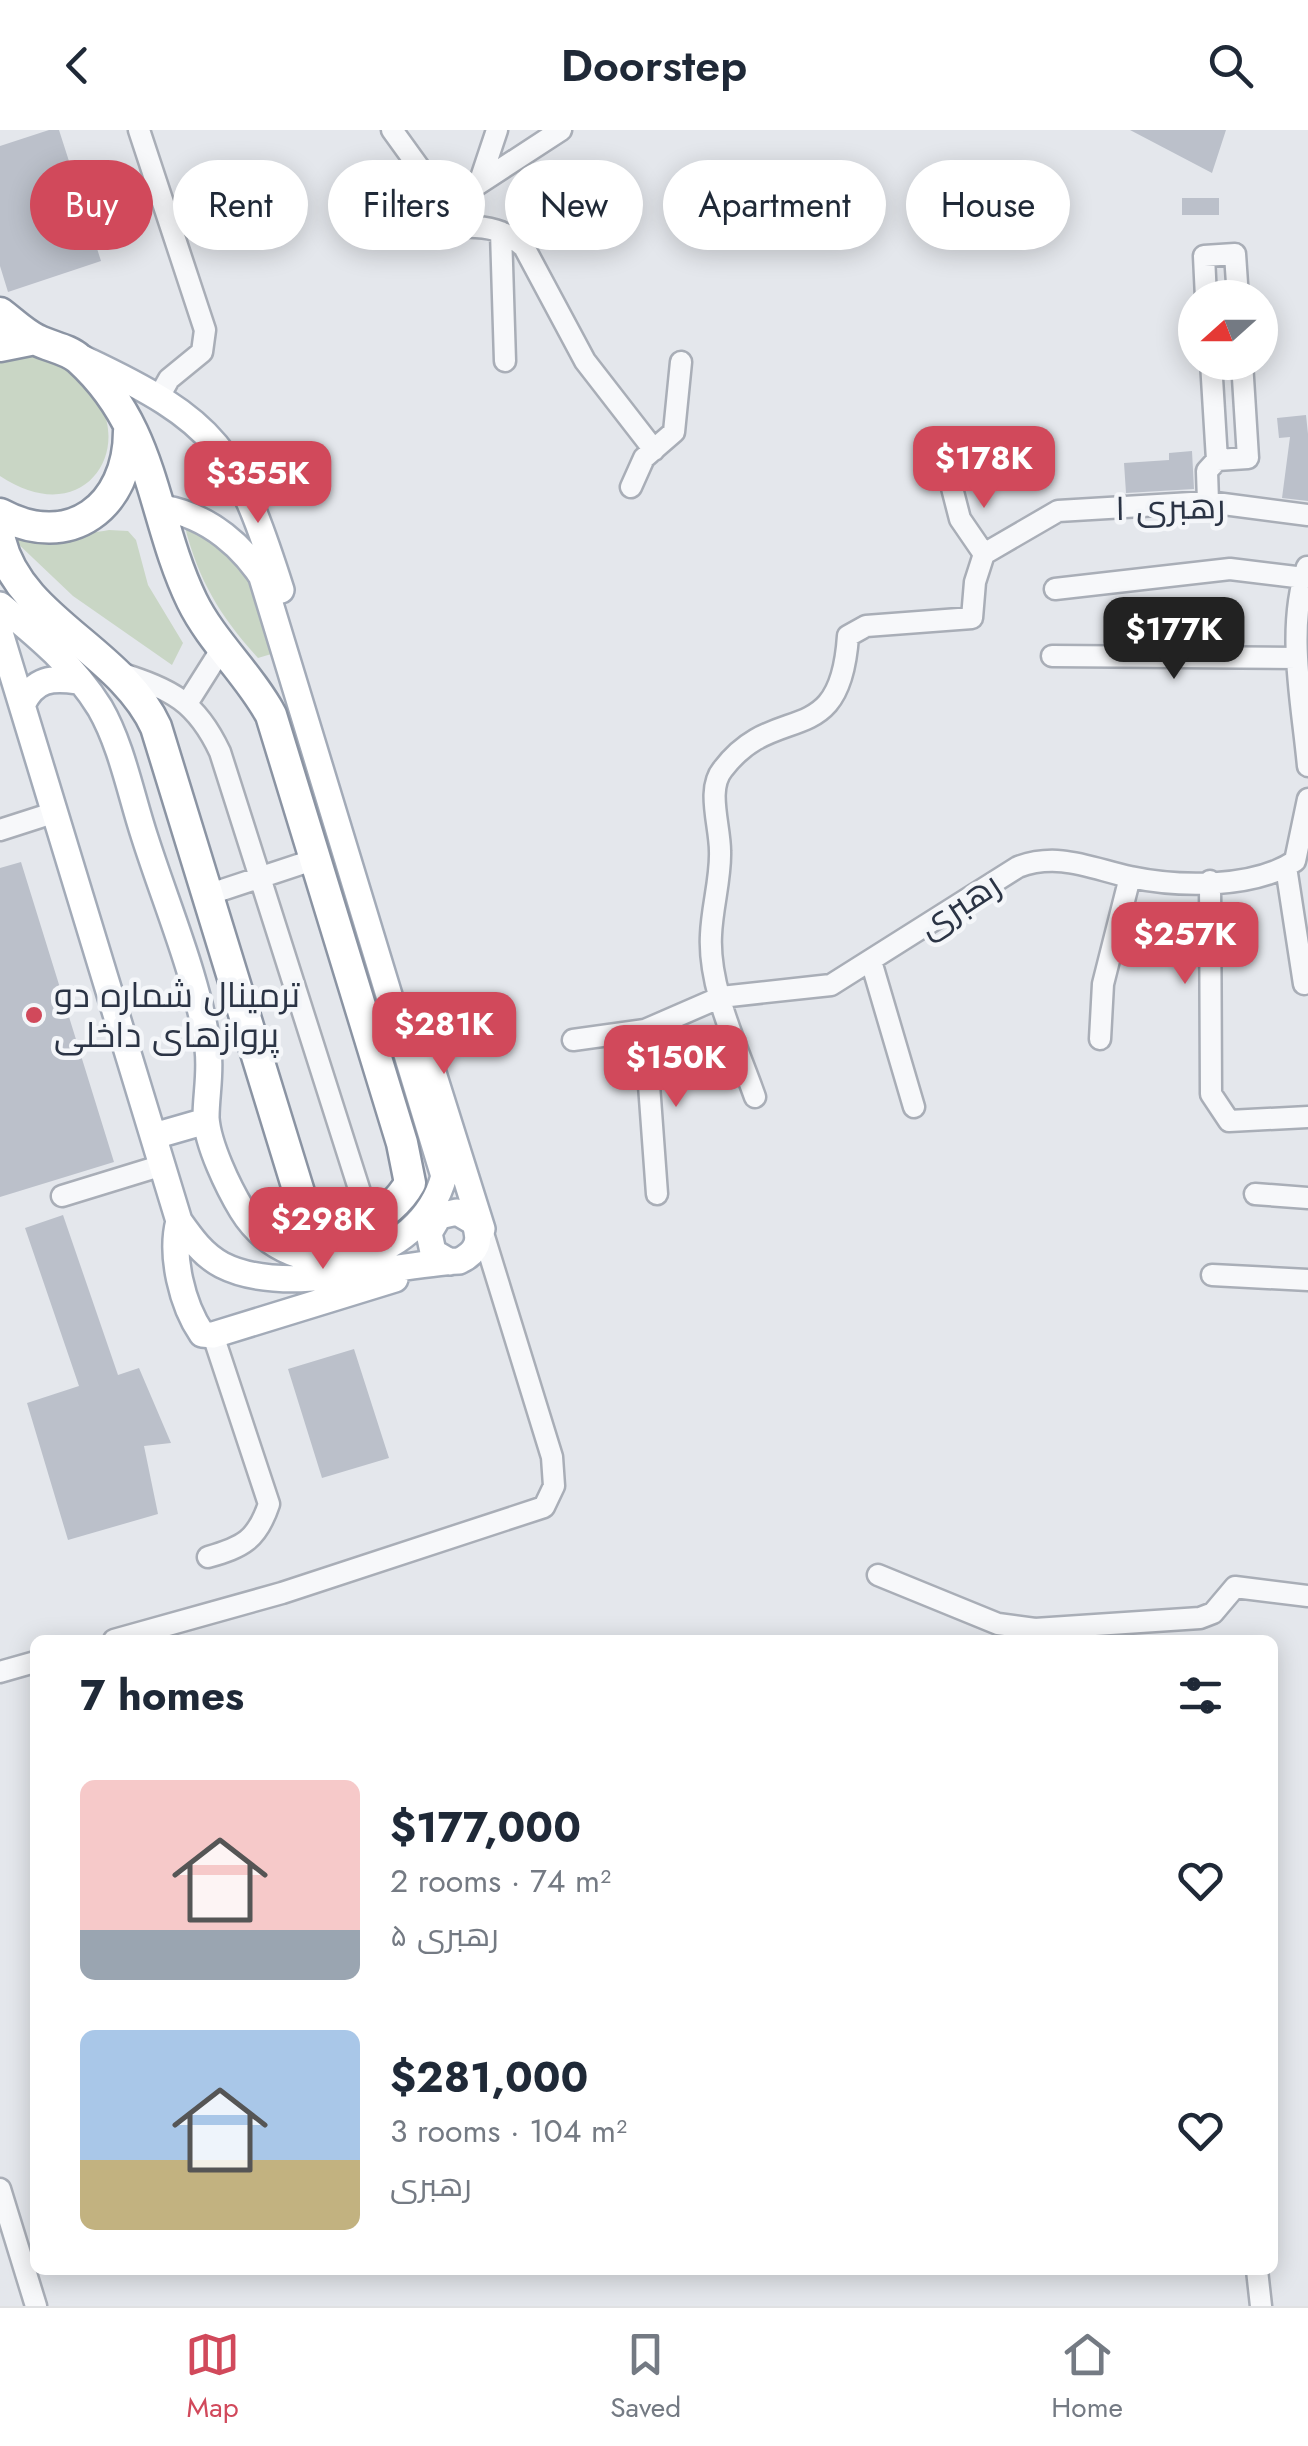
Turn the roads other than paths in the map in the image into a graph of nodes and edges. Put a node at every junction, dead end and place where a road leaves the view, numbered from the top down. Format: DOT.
graph roads {
  1 [pos="139,130"];
  2 [pos="392,130"];
  3 [pos="497,130"];
  4 [pos="561,130"];
  5 [pos="414,160"];
  6 [pos="485,166"];
  7 [pos="485,176"];
  8 [pos="509,250"];
  9 [pos="521,250"];
  10 [pos="1205,280"];
  11 [pos="1237,280"];
  12 [pos="0,313"];
  13 [pos="34,339"];
  14 [pos="0,346"];
  15 [pos="75,355"];
  16 [pos="505,362"];
  17 [pos="681,362"];
  18 [pos="1211,380"];
  19 [pos="1243,380"];
  20 [pos="160,395"];
  21 [pos="129,423"];
  22 [pos="654,450"];
  23 [pos="1216,460"];
  24 [pos="951,484"];
  25 [pos="631,487"];
  26 [pos="1208,502"];
  27 [pos="163,508"];
  28 [pos="0,514"];
  29 [pos="1308,515"];
  30 [pos="0,540"];
  31 [pos="984,554"];
  32 [pos="1306,571"];
  33 [pos="261,574"];
  34 [pos="1055,589"];
  35 [pos="0,606"];
  36 [pos="292,624"];
  37 [pos="0,633"];
  38 [pos="224,646"];
  39 [pos="1052,656"];
  40 [pos="1298,658"];
  41 [pos="118,672"];
  42 [pos="77,681"];
  43 [pos="1305,701"];
  44 [pos="188,702"];
  45 [pos="23,703"];
  46 [pos="1308,766"];
  47 [pos="1307,810"];
  48 [pos="56,812"];
  49 [pos="0,830"];
  50 [pos="313,860"];
  51 [pos="1286,867"];
  52 [pos="1130,877"];
  53 [pos="260,878"];
  54 [pos="1210,880"];
  55 [pos="207,895"];
  56 [pos="871,961"];
  57 [pos="1304,984"];
  58 [pos="721,996"];
  59 [pos="645,1030"];
  60 [pos="1100,1039"];
  61 [pos="572,1040"];
  62 [pos="754,1097"];
  63 [pos="914,1107"];
  64 [pos="1308,1117"];
  65 [pos="206,1121"];
  66 [pos="154,1136"];
  67 [pos="163,1165"];
  68 [pos="658,1194"];
  69 [pos="1255,1194"];
  70 [pos="62,1196"];
  71 [pos="1308,1198"];
  72 [pos="369,1220"];
  73 [pos="179,1221"];
  74 [pos="480,1230"];
  75 [pos="450,1262"];
  76 [pos="1212,1275"];
  77 [pos="1308,1280"];
  78 [pos="213,1335"];
  79 [pos="208,1557"];
  80 [pos="878,1575"];
  81 [pos="1308,1596"];
  82 [pos="132,1635"];
  83 [pos="30,1663"];
  84 [pos="0,1672"];
  85 [pos="0,2189"];
  86 [pos="1258,2275"];
  87 [pos="36,2306"];
  88 [pos="1261,2306"];
  1 -- 20 [label="street"];
  2 -- 5 [label="street"];
  3 -- 6 [label="street"];
  4 -- 7 [label="street"];
  8 -- 16 [label="street"];
  9 -- 22 [label="street"];
  10 -- 11 [label="street"];
  12 -- 13 [label="highway"];
  13 -- 14 [label="highway"];
  13 -- 15 [label="highway"];
  15 -- 20 [label="main road"];
  15 -- 21 [label="highway"];
  17 -- 22 [label="street"];
  18 -- 23 [label="street"];
  19 -- 23 [label="street"];
  20 -- 36 [label="main road"];
  21 -- 27 [label="highway"];
  21 -- 28 [label="highway"];
  22 -- 25 [label="street"];
  23 -- 26 [label="street"];
  24 -- 31 [label="street"];
  26 -- 29 [label="street, رهبری ۱"];
  26 -- 31 [label="street, رهبری ۱"];
  27 -- 33 [label="main road"];
  27 -- 38 [label="highway"];
  30 -- 41 [label="highway"];
  31 -- 58 [label="street"];
  32 -- 34 [label="street"];
  32 -- 40 [label="street"];
  33 -- 36 [label="main road"];
  33 -- 65 [label="main road"];
  35 -- 42 [label="main road"];
  36 -- 74 [label="main road"];
  37 -- 45 [label="main road"];
  38 -- 44 [label="street"];
  38 -- 50 [label="highway"];
  39 -- 40 [label="street"];
  40 -- 43 [label="street"];
  41 -- 44 [label="street"];
  41 -- 55 [label="highway"];
  42 -- 45 [label="main road"];
  42 -- 65 [label="main road"];
  43 -- 46 [label="street"];
  44 -- 53 [label="street"];
  45 -- 48 [label="main road"];
  47 -- 51 [label="street"];
  48 -- 49 [label="street"];
  48 -- 66 [label="main road"];
  50 -- 53 [label="street"];
  50 -- 72 [label="highway"];
  51 -- 54 [label="street, رهبری"];
  51 -- 57 [label="street"];
  52 -- 54 [label="street, رهبری"];
  52 -- 56 [label="street, رهبری"];
  52 -- 60 [label="street"];
  53 -- 55 [label="street"];
  53 -- 72 [label="street"];
  54 -- 64 [label="street"];
  55 -- 72 [label="highway"];
  56 -- 58 [label="street, رهبری"];
  56 -- 63 [label="street"];
  58 -- 59 [label="street, رهبری"];
  58 -- 62 [label="street"];
  59 -- 61 [label="street, رهبری"];
  59 -- 68 [label="street"];
  65 -- 66 [label="main road"];
  66 -- 67 [label="main road"];
  67 -- 70 [label="street"];
  67 -- 73 [label="main road"];
  69 -- 71 [label="street"];
  73 -- 75 [label="main road"];
  73 -- 78 [label="main road"];
  74 -- 75 [label="main road"];
  74 -- 75 [label="main road"];
  74 -- 82 [label="street"];
  75 -- 78 [label="main road"];
  76 -- 77 [label="street"];
  78 -- 79 [label="street"];
  80 -- 81 [label="street"];
  83 -- 84 [label="street"];
  85 -- 87 [label="street"];
  86 -- 88 [label="street"];
}
